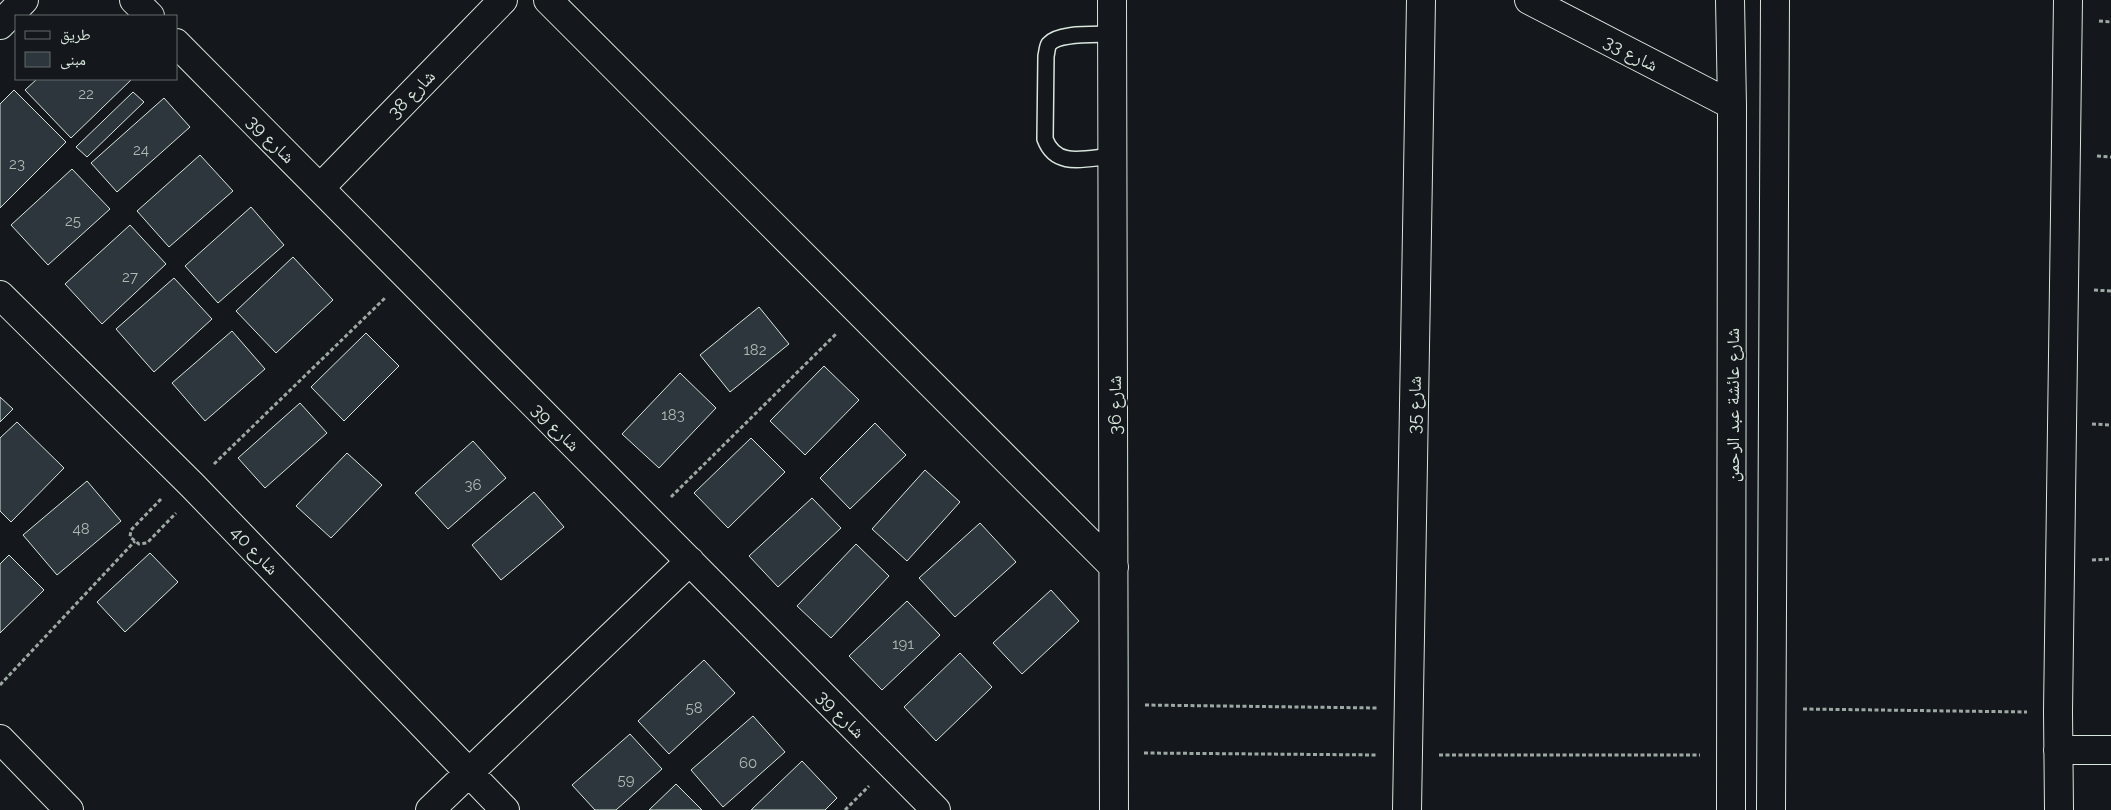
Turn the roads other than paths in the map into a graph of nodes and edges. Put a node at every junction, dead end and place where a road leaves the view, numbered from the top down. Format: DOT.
graph roads {
  1 [pos="24,0"];
  2 [pos="134,0"];
  3 [pos="503,0"];
  4 [pos="548,0"];
  5 [pos="1112,0"];
  6 [pos="1421,0"];
  7 [pos="1529,0"];
  8 [pos="1730,0"];
  9 [pos="1775,0"];
  10 [pos="2068,0"];
  11 [pos="149,15"];
  12 [pos="0,25"];
  13 [pos="1112,34"];
  14 [pos="178,45"];
  15 [pos="1732,106"];
  16 [pos="1113,156"];
  17 [pos="320,188"];
  18 [pos="0,295"];
  19 [pos="690,561"];
  20 [pos="1114,568"];
  21 [pos="0,739"];
  22 [pos="2058,750"];
  23 [pos="2111,750"];
  24 [pos="469,773"];
  25 [pos="69,810"];
  26 [pos="430,810"];
  27 [pos="505,810"];
  28 [pos="936,810"];
  29 [pos="1114,810"];
  30 [pos="1407,810"];
  31 [pos="1730,810"];
  32 [pos="1771,810"];
  33 [pos="2059,810"];
  1 -- 12 [label="street"];
  2 -- 11 [label="street"];
  3 -- 17 [label="street, شارع 38"];
  4 -- 20 [label="street"];
  5 -- 13 [label="street, شارع 36"];
  6 -- 30 [label="street, شارع 35"];
  7 -- 15 [label="street, شارع 33"];
  8 -- 15 [label="street, شارع عائشة عبد الرحمن"];
  9 -- 32 [label="street"];
  10 -- 22 [label="street"];
  13 -- 16 [label="street, شارع 36"];
  13 -- 16 [label="lane"];
  14 -- 17 [label="street, شارع 39"];
  15 -- 31 [label="street, شارع عائشة عبد الرحمن"];
  16 -- 20 [label="street, شارع 36"];
  17 -- 19 [label="street, شارع 39"];
  18 -- 24 [label="street, شارع 40"];
  19 -- 24 [label="street"];
  19 -- 28 [label="street, شارع 39"];
  20 -- 29 [label="street, شارع 36"];
  21 -- 25 [label="street"];
  22 -- 23 [label="street"];
  22 -- 33 [label="street"];
  24 -- 26 [label="street"];
  24 -- 27 [label="street, شارع 40"];
}
